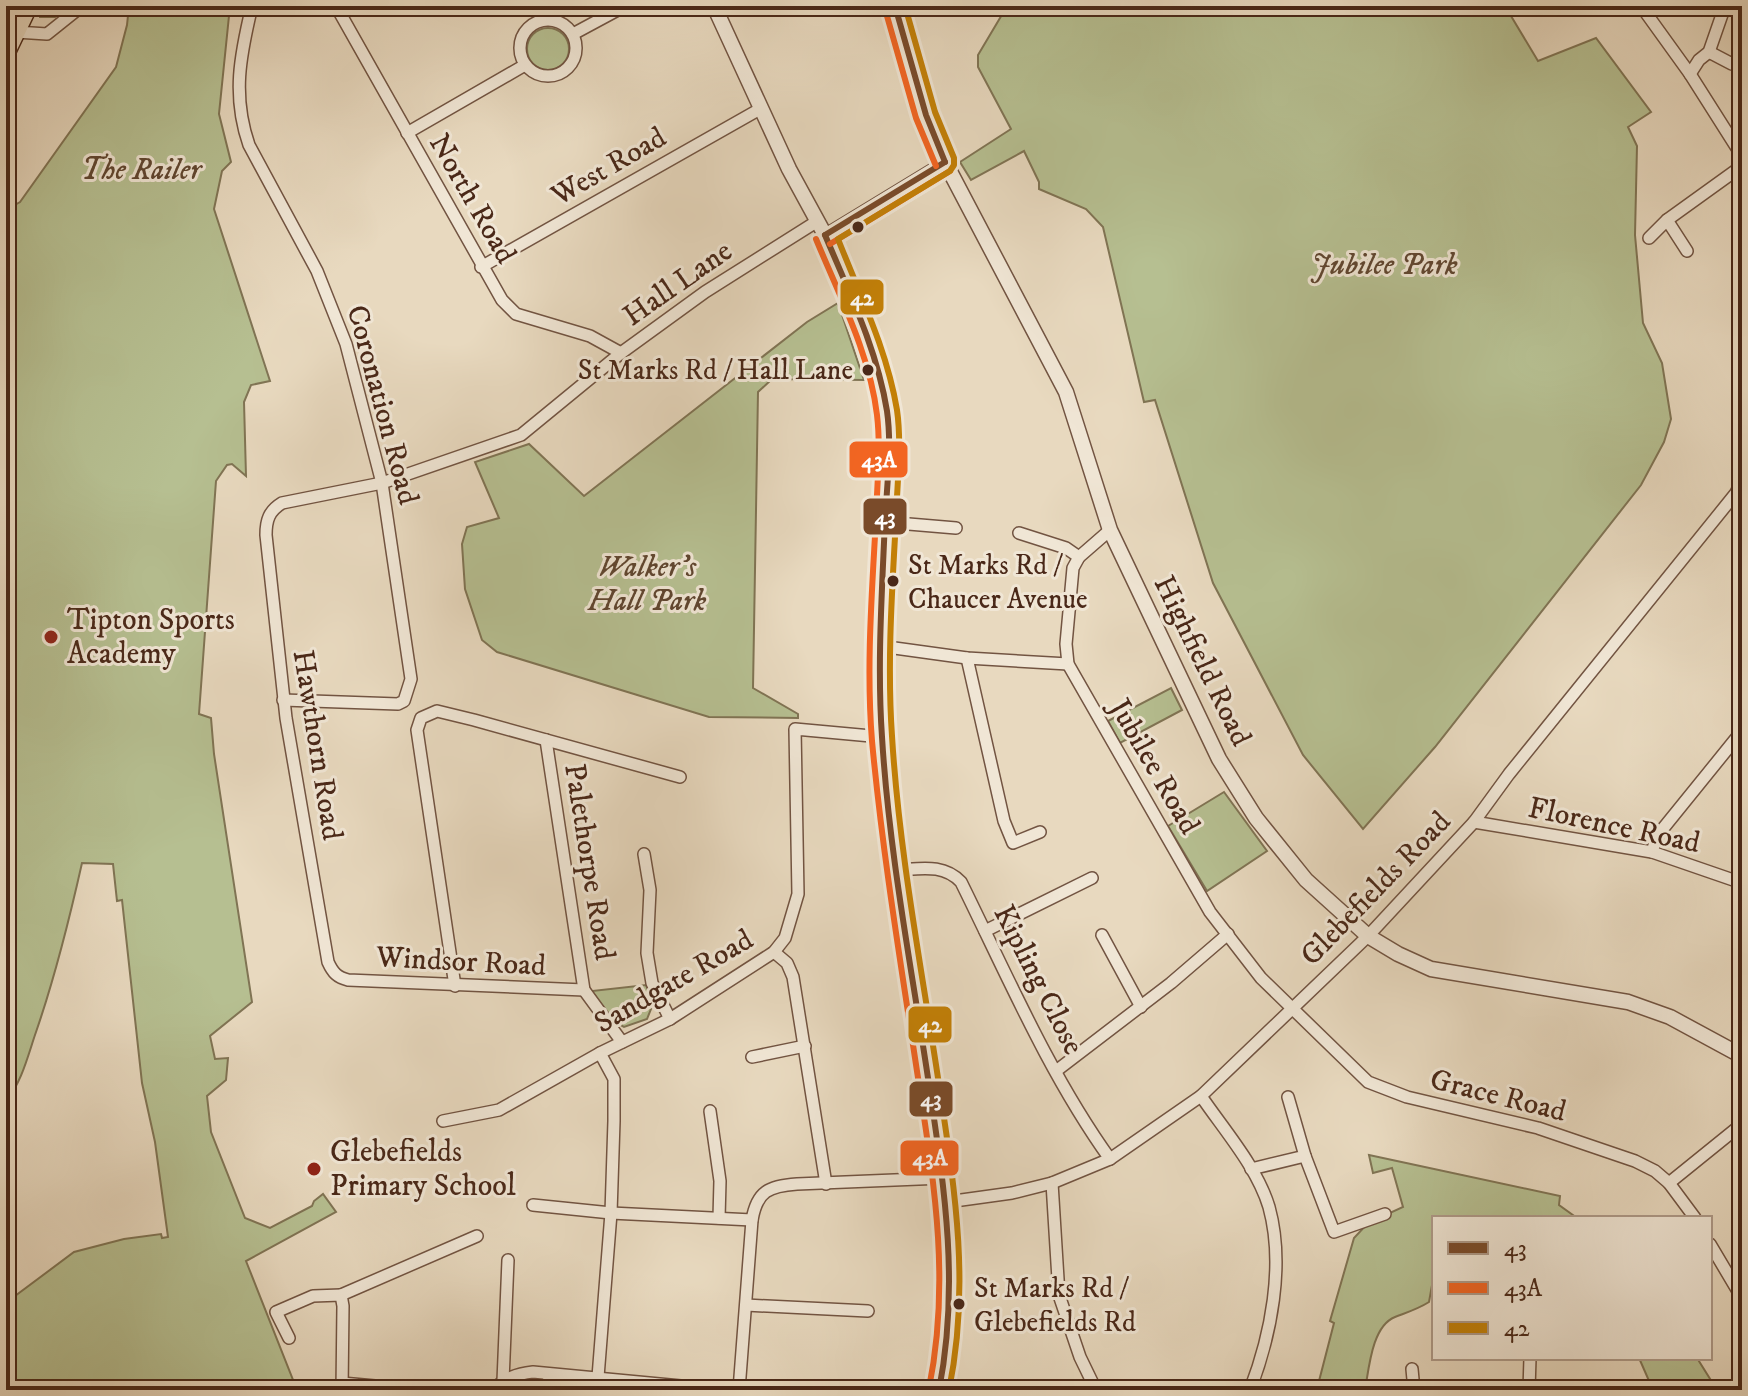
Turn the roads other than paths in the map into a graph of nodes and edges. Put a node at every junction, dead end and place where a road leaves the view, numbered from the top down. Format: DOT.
graph roads {
  1 [pos="28,6"];
  2 [pos="82,6"];
  3 [pos="252,6"];
  4 [pos="336,6"];
  5 [pos="625,6"];
  6 [pos="714,6"];
  7 [pos="895,6"];
  8 [pos="1641,6"];
  9 [pos="1725,6"];
  10 [pos="16,32"];
  11 [pos="573,34"];
  12 [pos="6,52"];
  13 [pos="1709,52"];
  14 [pos="1742,61"];
  15 [pos="525,65"];
  16 [pos="1690,74"];
  17 [pos="760,109"];
  18 [pos="407,133"];
  19 [pos="1742,156"];
  20 [pos="945,162"];
  21 [pos="1742,166"];
  22 [pos="1667,220"];
  23 [pos="816,222"];
  24 [pos="825,235"];
  25 [pos="1649,238"];
  26 [pos="1687,251"];
  27 [pos="481,267"];
  28 [pos="621,353"];
  29 [pos="1742,480"];
  30 [pos="382,483"];
  31 [pos="268,517"];
  32 [pos="885,522"];
  33 [pos="956,528"];
  34 [pos="1110,530"];
  35 [pos="1019,533"];
  36 [pos="1079,557"];
  37 [pos="880,646"];
  38 [pos="967,658"];
  39 [pos="1068,664"];
  40 [pos="283,700"];
  41 [pos="1742,731"];
  42 [pos="882,737"];
  43 [pos="546,740"];
  44 [pos="680,777"];
  45 [pos="1474,822"];
  46 [pos="1040,832"];
  47 [pos="1652,852"];
  48 [pos="644,854"];
  49 [pos="896,870"];
  50 [pos="1092,878"];
  51 [pos="1742,883"];
  52 [pos="985,931"];
  53 [pos="1228,934"];
  54 [pos="1102,935"];
  55 [pos="1368,936"];
  56 [pos="774,952"];
  57 [pos="337,977"];
  58 [pos="455,986"];
  59 [pos="584,990"];
  60 [pos="1141,1007"];
  61 [pos="1292,1011"];
  62 [pos="670,1019"];
  63 [pos="622,1042"];
  64 [pos="805,1046"];
  65 [pos="600,1053"];
  66 [pos="1742,1056"];
  67 [pos="752,1057"];
  68 [pos="1056,1071"];
  69 [pos="1201,1096"];
  70 [pos="1288,1097"];
  71 [pos="710,1111"];
  72 [pos="443,1121"];
  73 [pos="1742,1124"];
  74 [pos="1305,1156"];
  75 [pos="1110,1159"];
  76 [pos="1251,1169"];
  77 [pos="943,1178"];
  78 [pos="1052,1183"];
  79 [pos="1669,1183"];
  80 [pos="826,1184"];
  81 [pos="947,1202"];
  82 [pos="533,1205"];
  83 [pos="611,1213"];
  84 [pos="1385,1214"];
  85 [pos="1694,1216"];
  86 [pos="719,1218"];
  87 [pos="752,1220"];
  88 [pos="477,1236"];
  89 [pos="1712,1247"];
  90 [pos="508,1260"];
  91 [pos="341,1295"];
  92 [pos="1742,1298"];
  93 [pos="746,1305"];
  94 [pos="868,1311"];
  95 [pos="289,1338"];
  96 [pos="1530,1360"];
  97 [pos="1412,1369"];
  98 [pos="549,1374"];
  99 [pos="598,1377"];
  100 [pos="503,1381"];
  101 [pos="342,1386"];
  102 [pos="642,1386"];
  103 [pos="419,1390"];
  104 [pos="493,1390"];
  105 [pos="548,1390"];
  106 [pos="723,1390"];
  107 [pos="739,1390"];
  108 [pos="939,1390"];
  109 [pos="1096,1390"];
  110 [pos="1250,1390"];
  111 [pos="1414,1390"];
  112 [pos="1529,1390"];
  1 -- 10 [label="main road"];
  2 -- 10 [label="street"];
  3 -- 30 [label="street, Coronation Road"];
  4 -- 18 [label="street, North Road"];
  5 -- 11 [label="street"];
  6 -- 17 [label="street"];
  7 -- 20 [label="street, Highfield Road"];
  8 -- 16 [label="street"];
  9 -- 13 [label="street"];
  10 -- 12 [label="main road"];
  11 -- 15 [label="street"];
  11 -- 15 [label="street"];
  13 -- 14 [label="street"];
  13 -- 16 [label="street"];
  15 -- 18 [label="street"];
  16 -- 19 [label="street"];
  17 -- 23 [label="street"];
  17 -- 27 [label="street, West Road"];
  18 -- 27 [label="street, North Road"];
  20 -- 24 [label="street"];
  20 -- 34 [label="street, Highfield Road"];
  21 -- 22 [label="street"];
  22 -- 25 [label="street"];
  22 -- 26 [label="street"];
  23 -- 24 [label="street"];
  23 -- 28 [label="street, Hall Lane"];
  24 -- 32 [label="street"];
  27 -- 28 [label="street, North Road"];
  28 -- 30 [label="street, Hall Lane"];
  29 -- 45 [label="street, Glebefields Road"];
  30 -- 31 [label="street, Hall Lane"];
  30 -- 40 [label="street, Coronation Road"];
  31 -- 40 [label="street, Hawthorn Road"];
  32 -- 33 [label="street"];
  32 -- 37 [label="street"];
  34 -- 36 [label="street"];
  34 -- 55 [label="street, Highfield Road"];
  35 -- 36 [label="street"];
  36 -- 39 [label="street, Jubilee Road"];
  37 -- 38 [label="street"];
  37 -- 42 [label="street"];
  38 -- 39 [label="street"];
  38 -- 46 [label="street"];
  39 -- 53 [label="street, Jubilee Road"];
  40 -- 57 [label="street, Hawthorn Road"];
  41 -- 47 [label="street"];
  42 -- 49 [label="street"];
  42 -- 56 [label="street, Sandgate Road"];
  43 -- 44 [label="street"];
  43 -- 58 [label="street"];
  43 -- 59 [label="street, Palethorpe Road"];
  45 -- 47 [label="street, Florence Road"];
  45 -- 55 [label="street, Glebefields Road"];
  47 -- 51 [label="street, Florence Road"];
  48 -- 62 [label="street"];
  49 -- 52 [label="street, Kipling Close"];
  49 -- 77 [label="street"];
  50 -- 52 [label="street"];
  52 -- 68 [label="street, Kipling Close"];
  53 -- 60 [label="street"];
  53 -- 61 [label="street, Jubilee Road"];
  54 -- 60 [label="street"];
  55 -- 61 [label="street, Glebefields Road"];
  55 -- 66 [label="street, Highfield Road"];
  56 -- 62 [label="street, Sandgate Road"];
  56 -- 64 [label="street"];
  57 -- 58 [label="street, Windsor Road"];
  58 -- 59 [label="street, Windsor Road"];
  59 -- 63 [label="street"];
  60 -- 68 [label="street"];
  61 -- 69 [label="street, Glebefields Road"];
  61 -- 79 [label="street, Grace Road"];
  62 -- 63 [label="street, Sandgate Road"];
  63 -- 65 [label="street, Sandgate Road"];
  64 -- 67 [label="street"];
  64 -- 80 [label="street"];
  65 -- 72 [label="street, Sandgate Road"];
  65 -- 83 [label="street"];
  68 -- 75 [label="street, Kipling Close"];
  69 -- 75 [label="street, Glebefields Road"];
  69 -- 76 [label="street"];
  70 -- 74 [label="street"];
  71 -- 86 [label="street"];
  73 -- 79 [label="street"];
  74 -- 76 [label="street"];
  74 -- 84 [label="street"];
  75 -- 78 [label="street, Glebefields Road"];
  76 -- 110 [label="street"];
  77 -- 80 [label="street"];
  77 -- 81 [label="street"];
  78 -- 81 [label="street, Glebefields Road"];
  78 -- 109 [label="street"];
  79 -- 85 [label="street, Grace Road"];
  80 -- 87 [label="street"];
  81 -- 108 [label="street"];
  82 -- 83 [label="street"];
  83 -- 86 [label="street"];
  83 -- 99 [label="street"];
  86 -- 87 [label="street"];
  87 -- 93 [label="street"];
  88 -- 91 [label="street"];
  89 -- 92 [label="street"];
  90 -- 100 [label="street"];
  91 -- 95 [label="street"];
  91 -- 101 [label="street"];
  93 -- 94 [label="street"];
  93 -- 107 [label="street"];
  96 -- 112 [label="street"];
  97 -- 111 [label="street"];
  98 -- 99 [label="street"];
  98 -- 100 [label="street"];
  98 -- 105 [label="street"];
  99 -- 102 [label="street"];
  100 -- 104 [label="street"];
  101 -- 103 [label="street"];
  102 -- 106 [label="street"];
}
